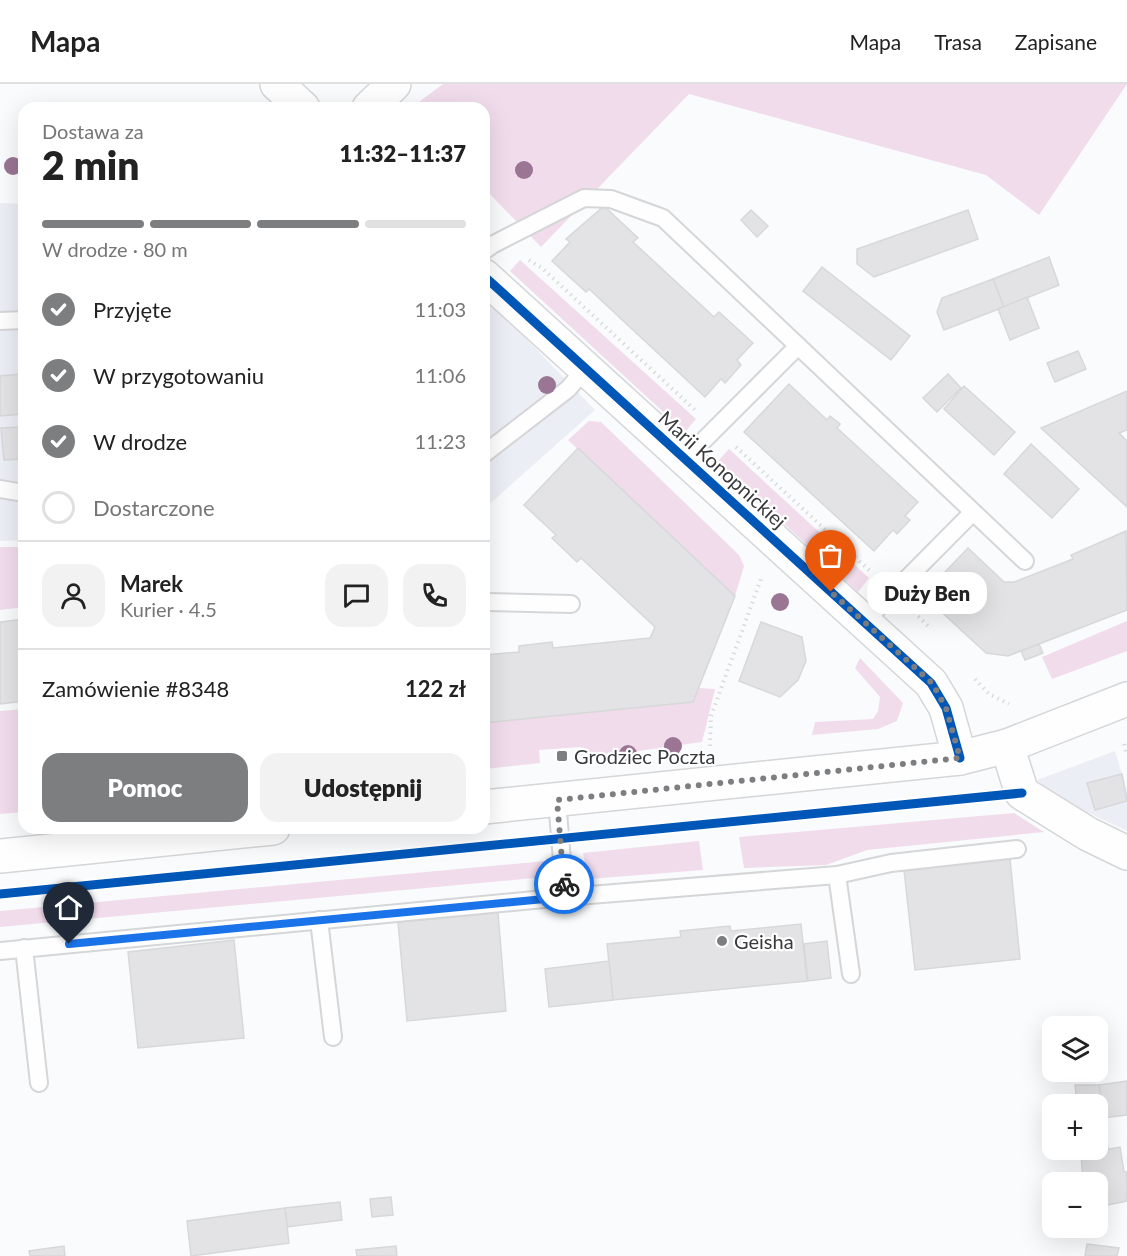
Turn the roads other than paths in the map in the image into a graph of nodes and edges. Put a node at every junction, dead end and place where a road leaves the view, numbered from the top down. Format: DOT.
graph roads {
  1 [pos="277,84"];
  2 [pos="394,84"];
  3 [pos="296,102"];
  4 [pos="375,102"];
  5 [pos="490,247"];
  6 [pos="490,281"];
  7 [pos="18,320"];
  8 [pos="0,321"];
  9 [pos="798,346"];
  10 [pos="586,368"];
  11 [pos="490,449"];
  12 [pos="685,459"];
  13 [pos="0,489"];
  14 [pos="18,493"];
  15 [pos="973,512"];
  16 [pos="1025,561"];
  17 [pos="490,601"];
  18 [pos="571,604"];
  19 [pos="864,622"];
  20 [pos="1127,699"];
  21 [pos="1007,746"];
  22 [pos="960,758"];
  23 [pos="557,800"];
  24 [pos="490,806"];
  25 [pos="214,834"];
  26 [pos="1017,849"];
  27 [pos="1127,853"];
  28 [pos="0,856"];
  29 [pos="837,875"];
  30 [pos="565,897"];
  31 [pos="319,920"];
  32 [pos="24,948"];
  33 [pos="0,951"];
  34 [pos="851,974"];
  35 [pos="333,1037"];
  36 [pos="39,1083"];
  1 -- 3 [label="street"];
  2 -- 4 [label="street"];
  5 -- 9 [label="lane"];
  6 -- 10 [label="street, Marii Konopnickiej"];
  7 -- 8 [label="lane"];
  9 -- 12 [label="lane"];
  9 -- 15 [label="lane"];
  10 -- 11 [label="lane"];
  10 -- 12 [label="street, Marii Konopnickiej"];
  12 -- 19 [label="street, Marii Konopnickiej"];
  13 -- 14 [label="lane"];
  15 -- 16 [label="lane"];
  15 -- 19 [label="lane"];
  17 -- 18 [label="lane"];
  19 -- 22 [label="street, Marii Konopnickiej"];
  20 -- 21 [label="street"];
  21 -- 22 [label="street"];
  21 -- 27 [label="street"];
  22 -- 23 [label="street"];
  23 -- 24 [label="street"];
  23 -- 30 [label="lane"];
  25 -- 28 [label="street"];
  26 -- 29 [label="lane"];
  29 -- 30 [label="lane"];
  29 -- 34 [label="lane"];
  30 -- 31 [label="lane"];
  31 -- 32 [label="lane"];
  31 -- 35 [label="lane"];
  32 -- 33 [label="lane"];
  32 -- 36 [label="lane"];
}
